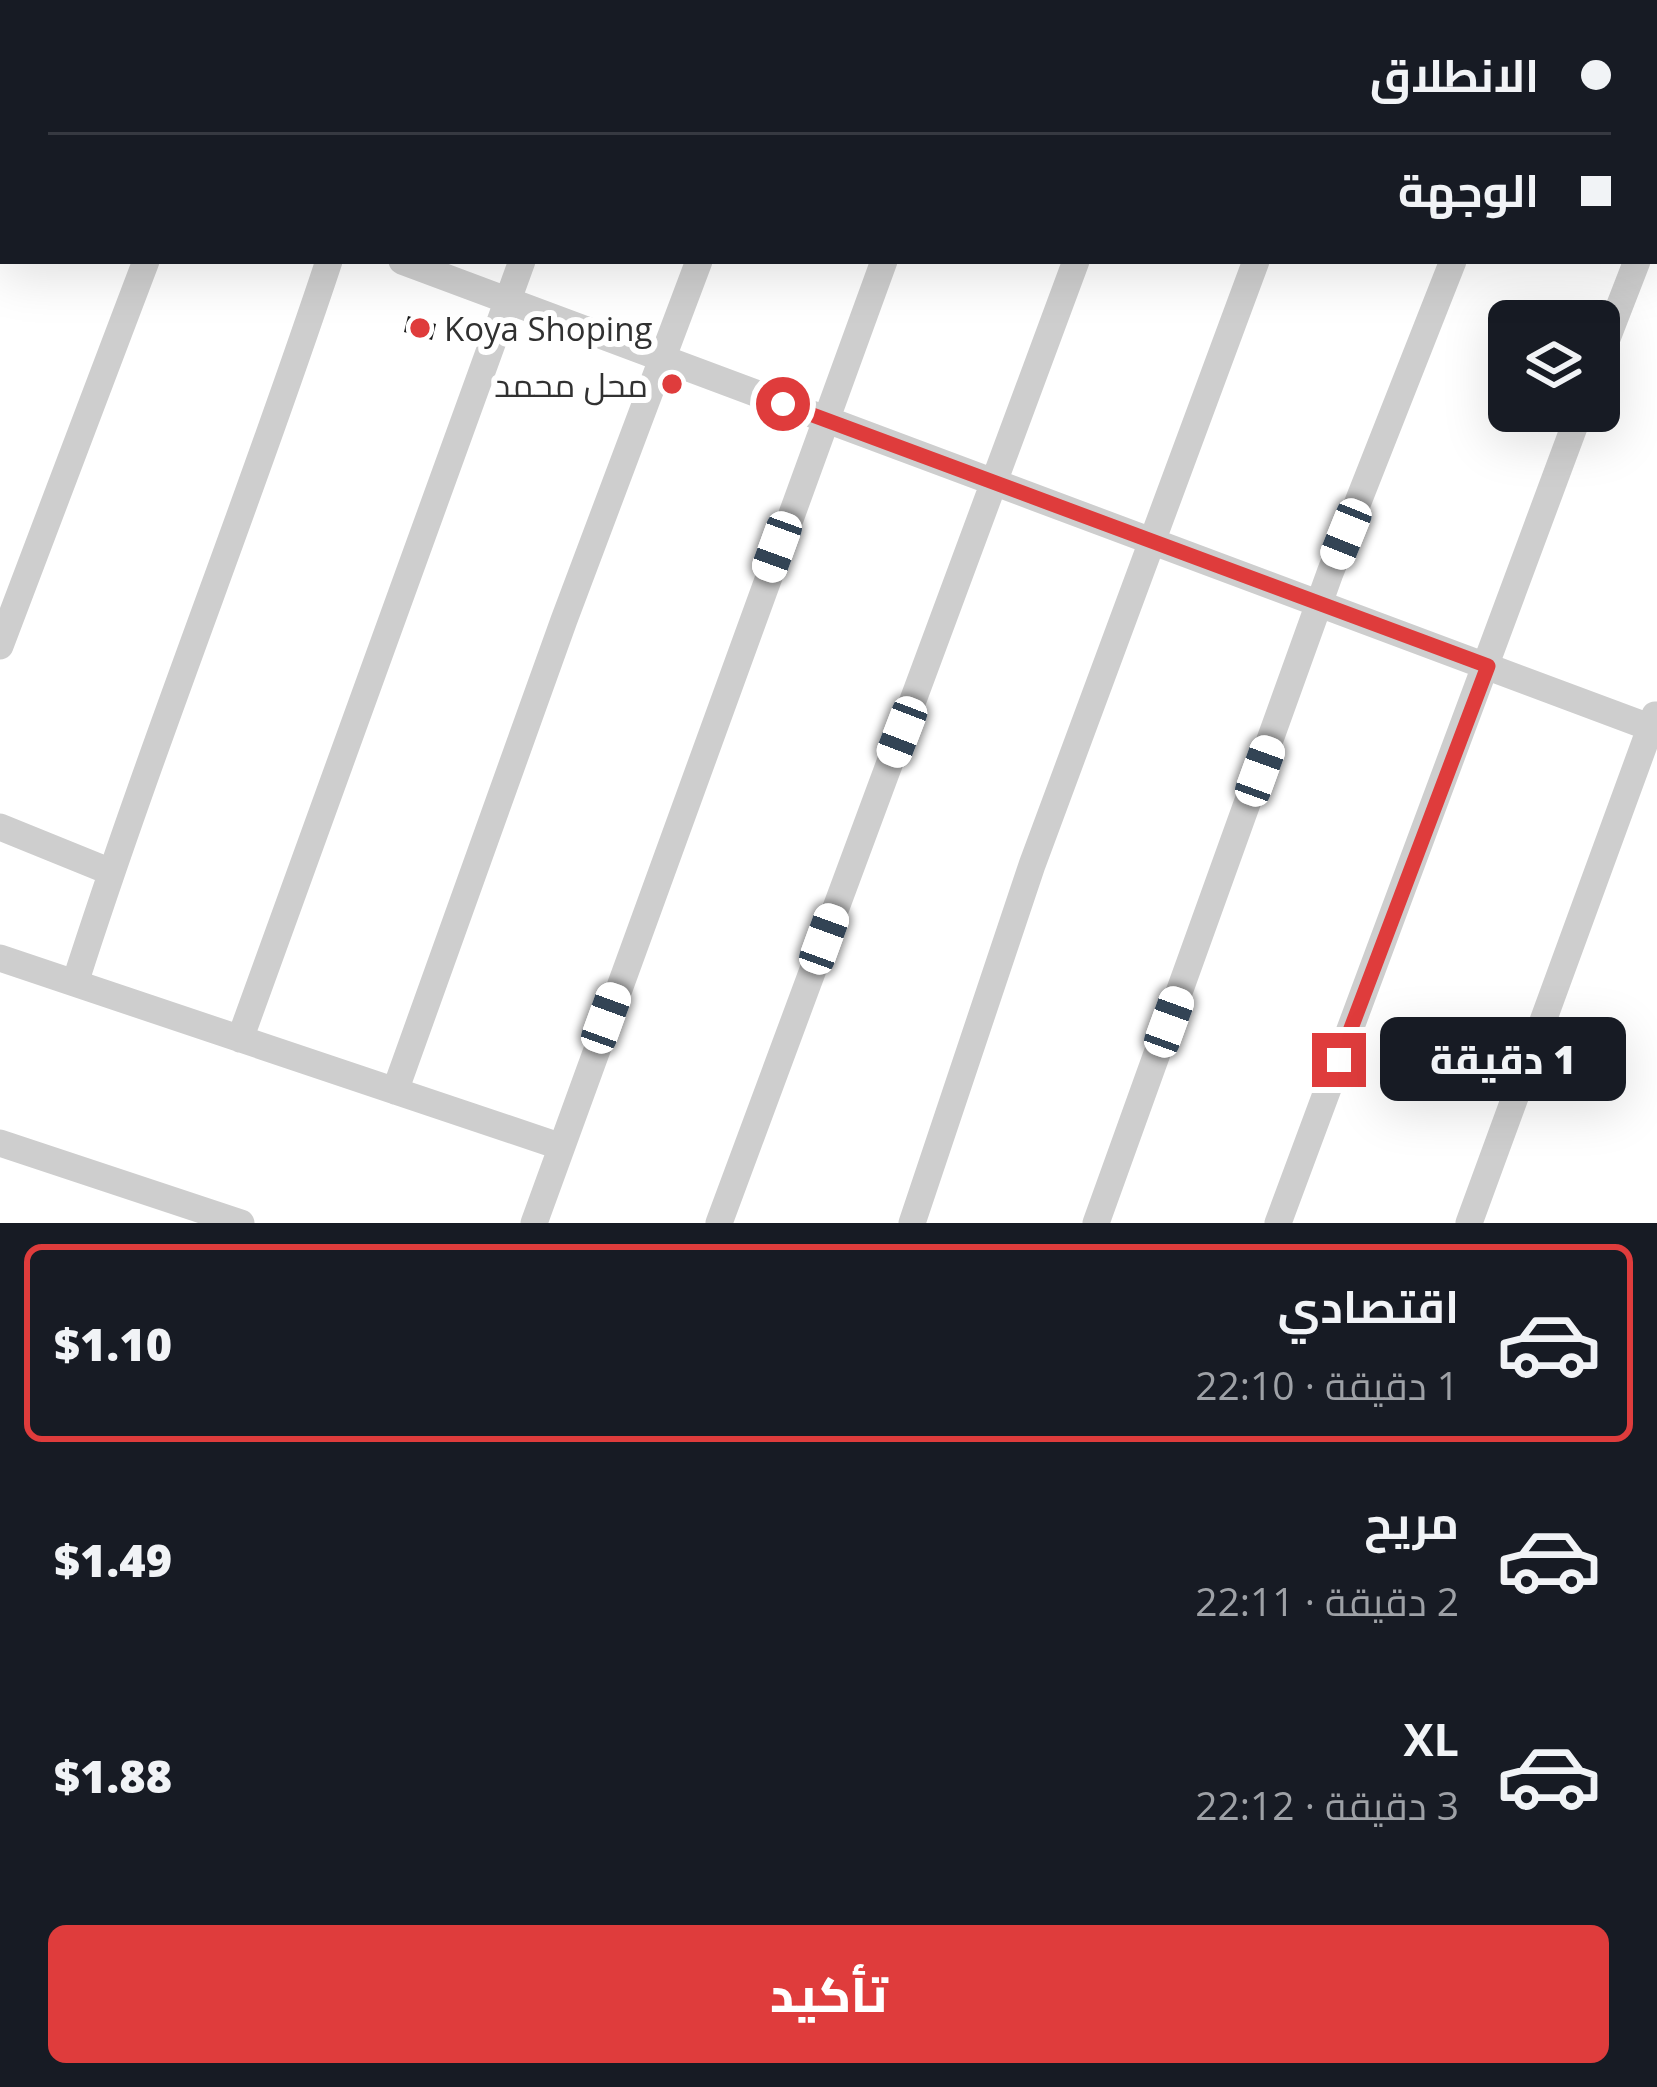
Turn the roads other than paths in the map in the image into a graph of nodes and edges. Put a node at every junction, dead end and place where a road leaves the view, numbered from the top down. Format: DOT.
graph roads {
  1 [pos="145,264"];
  2 [pos="328,264"];
  3 [pos="410,264"];
  4 [pos="520,264"];
  5 [pos="698,264"];
  6 [pos="883,264"];
  7 [pos="1075,264"];
  8 [pos="1255,264"];
  9 [pos="1453,264"];
  10 [pos="1636,264"];
  11 [pos="507,300"];
  12 [pos="1620,305"];
  13 [pos="662,358"];
  14 [pos="824,418"];
  15 [pos="1572,432"];
  16 [pos="995,482"];
  17 [pos="1153,541"];
  18 [pos="1320,604"];
  19 [pos="0,646"];
  20 [pos="1488,666"];
  21 [pos="1655,723"];
  22 [pos="0,827"];
  23 [pos="111,872"];
  24 [pos="0,958"];
  25 [pos="76,983"];
  26 [pos="240,1039"];
  27 [pos="395,1091"];
  28 [pos="0,1143"];
  29 [pos="559,1146"];
  30 [pos="241,1223"];
  31 [pos="534,1223"];
  32 [pos="719,1223"];
  33 [pos="913,1223"];
  34 [pos="1096,1223"];
  35 [pos="1278,1223"];
  36 [pos="1469,1223"];
  1 -- 19 [label="street"];
  2 -- 23 [label="street"];
  3 -- 11 [label="street"];
  4 -- 11 [label="street"];
  5 -- 13 [label="street"];
  6 -- 14 [label="street"];
  7 -- 16 [label="street"];
  8 -- 17 [label="street"];
  9 -- 18 [label="street"];
  10 -- 12 [label="street"];
  11 -- 13 [label="street"];
  11 -- 26 [label="street"];
  13 -- 14 [label="street"];
  13 -- 27 [label="street"];
  14 -- 16 [label="street"];
  14 -- 29 [label="street"];
  15 -- 20 [label="street"];
  16 -- 17 [label="street"];
  16 -- 32 [label="street"];
  17 -- 18 [label="street"];
  17 -- 33 [label="street"];
  18 -- 20 [label="street"];
  18 -- 34 [label="street"];
  20 -- 21 [label="street"];
  20 -- 35 [label="street"];
  21 -- 36 [label="street"];
  22 -- 23 [label="street"];
  23 -- 25 [label="street"];
  24 -- 25 [label="street"];
  25 -- 26 [label="street"];
  26 -- 27 [label="street"];
  27 -- 29 [label="street"];
  28 -- 30 [label="street"];
  29 -- 31 [label="street"];
}
